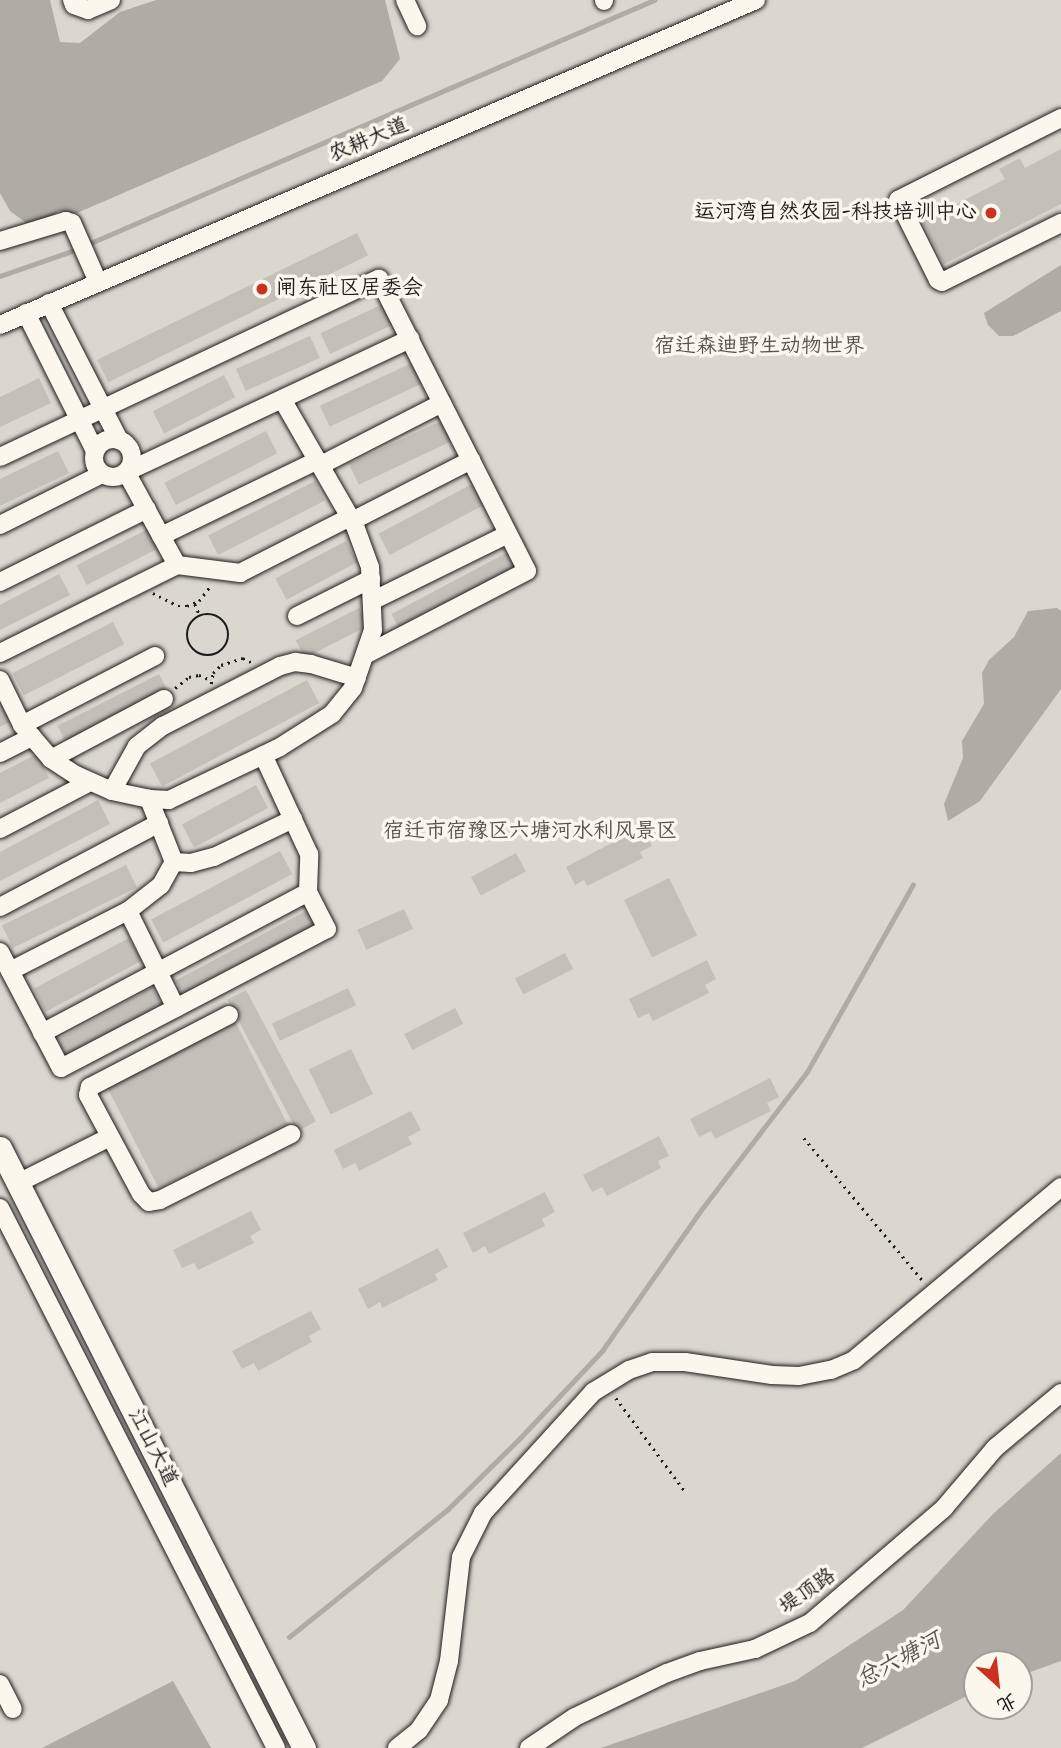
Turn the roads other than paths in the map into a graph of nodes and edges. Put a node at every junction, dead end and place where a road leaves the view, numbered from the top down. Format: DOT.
graph roads {
  1 [pos="72,0"];
  2 [pos="111,0"];
  3 [pos="405,0"];
  4 [pos="756,0"];
  5 [pos="417,26"];
  6 [pos="1061,118"];
  7 [pos="1061,223"];
  8 [pos="0,241"];
  9 [pos="99,282"];
  10 [pos="50,303"];
  11 [pos="26,313"];
  12 [pos="0,325"];
  13 [pos="410,339"];
  14 [pos="282,399"];
  15 [pos="442,403"];
  16 [pos="103,408"];
  17 [pos="79,419"];
  18 [pos="119,440"];
  19 [pos="95,451"];
  20 [pos="0,457"];
  21 [pos="471,460"];
  22 [pos="320,463"];
  23 [pos="126,472"];
  24 [pos="102,474"];
  25 [pos="147,509"];
  26 [pos="351,519"];
  27 [pos="0,525"];
  28 [pos="508,534"];
  29 [pos="161,536"];
  30 [pos="177,565"];
  31 [pos="371,579"];
  32 [pos="0,582"];
  33 [pos="374,600"];
  34 [pos="297,616"];
  35 [pos="0,653"];
  36 [pos="365,655"];
  37 [pos="155,656"];
  38 [pos="357,678"];
  39 [pos="0,680"];
  40 [pos="164,699"];
  41 [pos="27,731"];
  42 [pos="0,753"];
  43 [pos="263,755"];
  44 [pos="51,759"];
  45 [pos="90,782"];
  46 [pos="113,791"];
  47 [pos="149,799"];
  48 [pos="293,818"];
  49 [pos="159,823"];
  50 [pos="0,829"];
  51 [pos="174,862"];
  52 [pos="308,892"];
  53 [pos="0,907"];
  54 [pos="128,911"];
  55 [pos="0,952"];
  56 [pos="10,971"];
  57 [pos="158,971"];
  58 [pos="176,1008"];
  59 [pos="229,1014"];
  60 [pos="42,1033"];
  61 [pos="291,1133"];
  62 [pos="110,1137"];
  63 [pos="0,1148"];
  64 [pos="18,1183"];
  65 [pos="1061,1187"];
  66 [pos="0,1209"];
  67 [pos="1061,1393"];
  68 [pos="0,1684"];
  69 [pos="13,1709"];
  70 [pos="276,1748"];
  71 [pos="304,1748"];
  72 [pos="397,1748"];
  73 [pos="528,1748"];
  1 -- 2 [label="street"];
  3 -- 5 [label="street"];
  4 -- 9 [label="street, 农耕大道"];
  6 -- 7 [label="street"];
  8 -- 9 [label="street"];
  9 -- 10 [label="street, 农耕大道"];
  10 -- 11 [label="street, 农耕大道"];
  10 -- 16 [label="street"];
  11 -- 12 [label="street, 农耕大道"];
  11 -- 17 [label="street"];
  13 -- 14 [label="street"];
  13 -- 15 [label="street"];
  13 -- 16 [label="street"];
  14 -- 22 [label="street"];
  14 -- 23 [label="street"];
  15 -- 21 [label="street"];
  15 -- 22 [label="street"];
  16 -- 17 [label="street"];
  16 -- 18 [label="street"];
  17 -- 19 [label="street"];
  17 -- 20 [label="street"];
  18 -- 19 [label="street"];
  18 -- 23 [label="street"];
  19 -- 24 [label="street"];
  21 -- 26 [label="street"];
  21 -- 28 [label="street"];
  22 -- 26 [label="street"];
  22 -- 29 [label="street"];
  23 -- 24 [label="street"];
  23 -- 25 [label="street"];
  24 -- 27 [label="street"];
  25 -- 29 [label="street"];
  25 -- 32 [label="street"];
  26 -- 30 [label="street"];
  26 -- 31 [label="street"];
  28 -- 33 [label="street"];
  28 -- 36 [label="street"];
  29 -- 30 [label="street"];
  30 -- 35 [label="street"];
  31 -- 33 [label="street"];
  31 -- 34 [label="street"];
  33 -- 36 [label="street"];
  36 -- 38 [label="street"];
  37 -- 41 [label="street"];
  38 -- 43 [label="street"];
  38 -- 46 [label="street"];
  39 -- 41 [label="street"];
  40 -- 44 [label="street"];
  41 -- 42 [label="street"];
  41 -- 44 [label="street"];
  43 -- 47 [label="street"];
  43 -- 48 [label="street"];
  44 -- 45 [label="street"];
  45 -- 46 [label="street"];
  45 -- 50 [label="street"];
  46 -- 47 [label="street"];
  47 -- 49 [label="street"];
  48 -- 51 [label="street"];
  48 -- 52 [label="street"];
  49 -- 51 [label="street"];
  49 -- 53 [label="street"];
  51 -- 54 [label="street"];
  52 -- 57 [label="street"];
  52 -- 58 [label="street"];
  54 -- 56 [label="street"];
  54 -- 57 [label="street"];
  55 -- 56 [label="street"];
  56 -- 60 [label="street"];
  57 -- 58 [label="street"];
  57 -- 60 [label="street"];
  58 -- 60 [label="street"];
  59 -- 62 [label="street"];
  61 -- 62 [label="street"];
  62 -- 64 [label="street"];
  63 -- 64 [label="main road, 江山大道"];
  64 -- 71 [label="main road, 江山大道"];
  65 -- 72 [label="street"];
  66 -- 70 [label="street"];
  67 -- 73 [label="street, 堤顶路"];
  68 -- 69 [label="street"];
}
